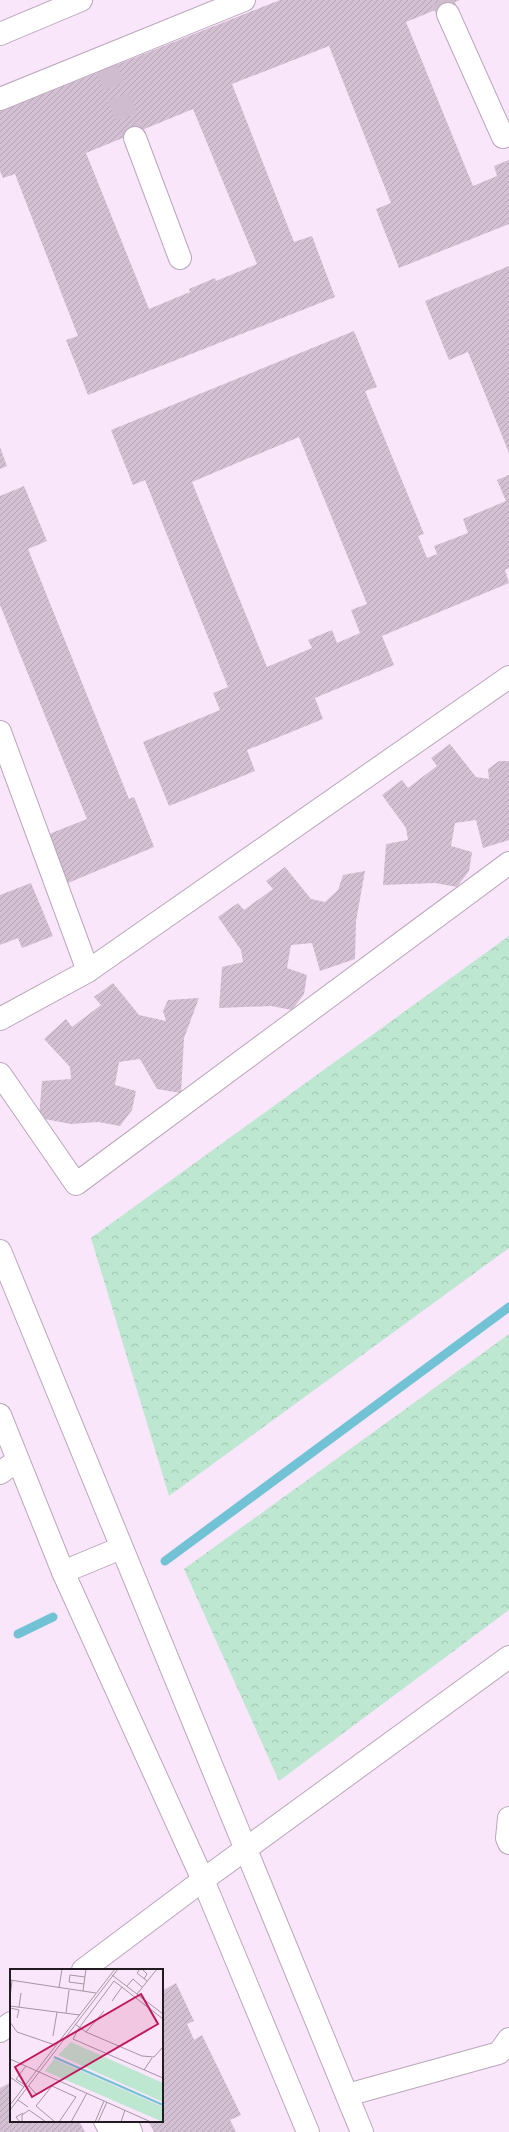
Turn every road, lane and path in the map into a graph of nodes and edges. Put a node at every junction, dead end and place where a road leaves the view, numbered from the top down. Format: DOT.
graph roads {
  1 [pos="81,0"];
  2 [pos="244,0"];
  3 [pos="448,14"];
  4 [pos="0,34"];
  5 [pos="0,99"];
  6 [pos="503,137"];
  7 [pos="135,138"];
  8 [pos="180,258"];
  9 [pos="509,677"];
  10 [pos="0,732"];
  11 [pos="509,863"];
  12 [pos="88,971"];
  13 [pos="0,1018"];
  14 [pos="0,1074"];
  15 [pos="0,1251"];
  16 [pos="0,1415"];
  17 [pos="18,1460"];
  18 [pos="0,1474"];
  19 [pos="121,1548"];
  20 [pos="63,1572"];
  21 [pos="509,1658"];
  22 [pos="509,1818"];
  23 [pos="509,1843"];
  24 [pos="246,1848"];
  25 [pos="202,1880"];
  26 [pos="84,1969"];
  27 [pos="10,2024"];
  28 [pos="0,2031"];
  29 [pos="509,2039"];
  30 [pos="347,2095"];
  31 [pos="106,2122"];
  32 [pos="126,2122"];
  33 [pos="111,2132"];
  34 [pos="131,2132"];
  35 [pos="308,2132"];
  36 [pos="362,2132"];
  1 -- 4 [label="main road"];
  2 -- 5 [label="main road"];
  3 -- 6 [label="main road"];
  7 -- 8 [label="main road"];
  9 -- 12 [label="main road"];
  10 -- 12 [label="main road"];
  11 -- 14 [label="main road"];
  12 -- 13 [label="main road"];
  15 -- 19 [label="main road"];
  16 -- 17 [label="main road"];
  17 -- 18 [label="main road"];
  17 -- 20 [label="main road"];
  19 -- 20 [label="main road"];
  19 -- 24 [label="main road"];
  20 -- 25 [label="main road"];
  21 -- 24 [label="main road"];
  22 -- 23 [label="main road"];
  24 -- 25 [label="main road"];
  24 -- 30 [label="main road"];
  25 -- 26 [label="main road"];
  25 -- 35 [label="main road"];
  27 -- 28 [label="main road"];
  29 -- 30 [label="main road"];
  30 -- 36 [label="main road"];
  31 -- 33 [label="main road"];
  32 -- 34 [label="main road"];
}
